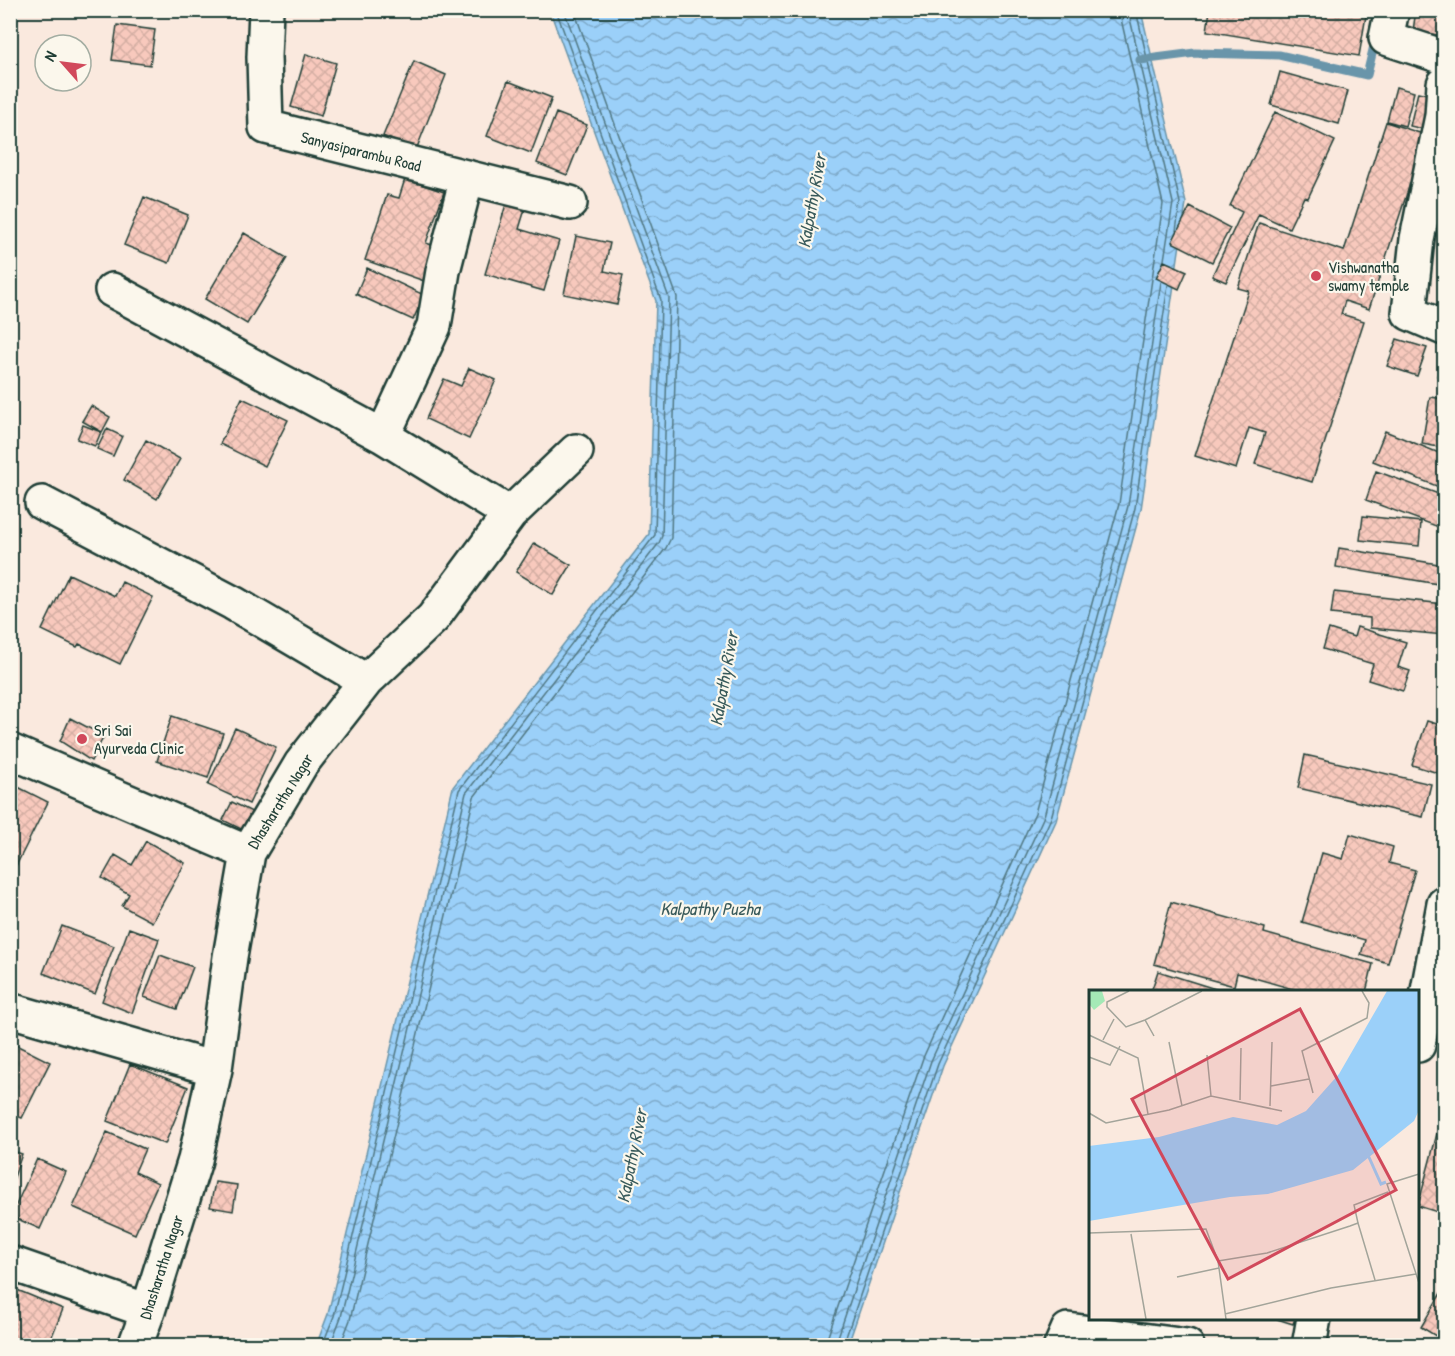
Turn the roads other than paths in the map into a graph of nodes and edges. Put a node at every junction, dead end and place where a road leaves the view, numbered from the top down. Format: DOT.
graph roads {
  1 [pos="267,10"];
  2 [pos="1392,10"];
  3 [pos="1444,57"];
  4 [pos="1444,84"];
  5 [pos="466,177"];
  6 [pos="570,202"];
  7 [pos="112,290"];
  8 [pos="1444,328"];
  9 [pos="382,436"];
  10 [pos="576,451"];
  11 [pos="42,503"];
  12 [pos="510,514"];
  13 [pos="366,681"];
  14 [pos="10,751"];
  15 [pos="248,853"];
  16 [pos="1444,904"];
  17 [pos="10,1010"];
  18 [pos="1419,1040"];
  19 [pos="215,1069"];
  20 [pos="10,1263"];
  21 [pos="148,1311"];
  22 [pos="1314,1320"];
  23 [pos="135,1346"];
  24 [pos="1061,1346"];
  25 [pos="1187,1346"];
  26 [pos="1309,1346"];
  1 -- 5 [label="street, Sanyasiparambu Road"];
  2 -- 3 [label="street"];
  4 -- 8 [label="street"];
  5 -- 6 [label="street, Sanyasiparambu Road"];
  5 -- 9 [label="street"];
  7 -- 9 [label="street"];
  9 -- 12 [label="street"];
  10 -- 12 [label="street, Dhasharatha Nagar"];
  11 -- 13 [label="street"];
  12 -- 13 [label="street, Dhasharatha Nagar"];
  13 -- 15 [label="street, Dhasharatha Nagar"];
  14 -- 15 [label="street"];
  15 -- 19 [label="street, Dhasharatha Nagar"];
  16 -- 18 [label="street"];
  17 -- 19 [label="street"];
  19 -- 21 [label="street, Dhasharatha Nagar"];
  20 -- 21 [label="street"];
  21 -- 23 [label="street, Dhasharatha Nagar"];
  22 -- 26 [label="street"];
  24 -- 25 [label="street"];
}
